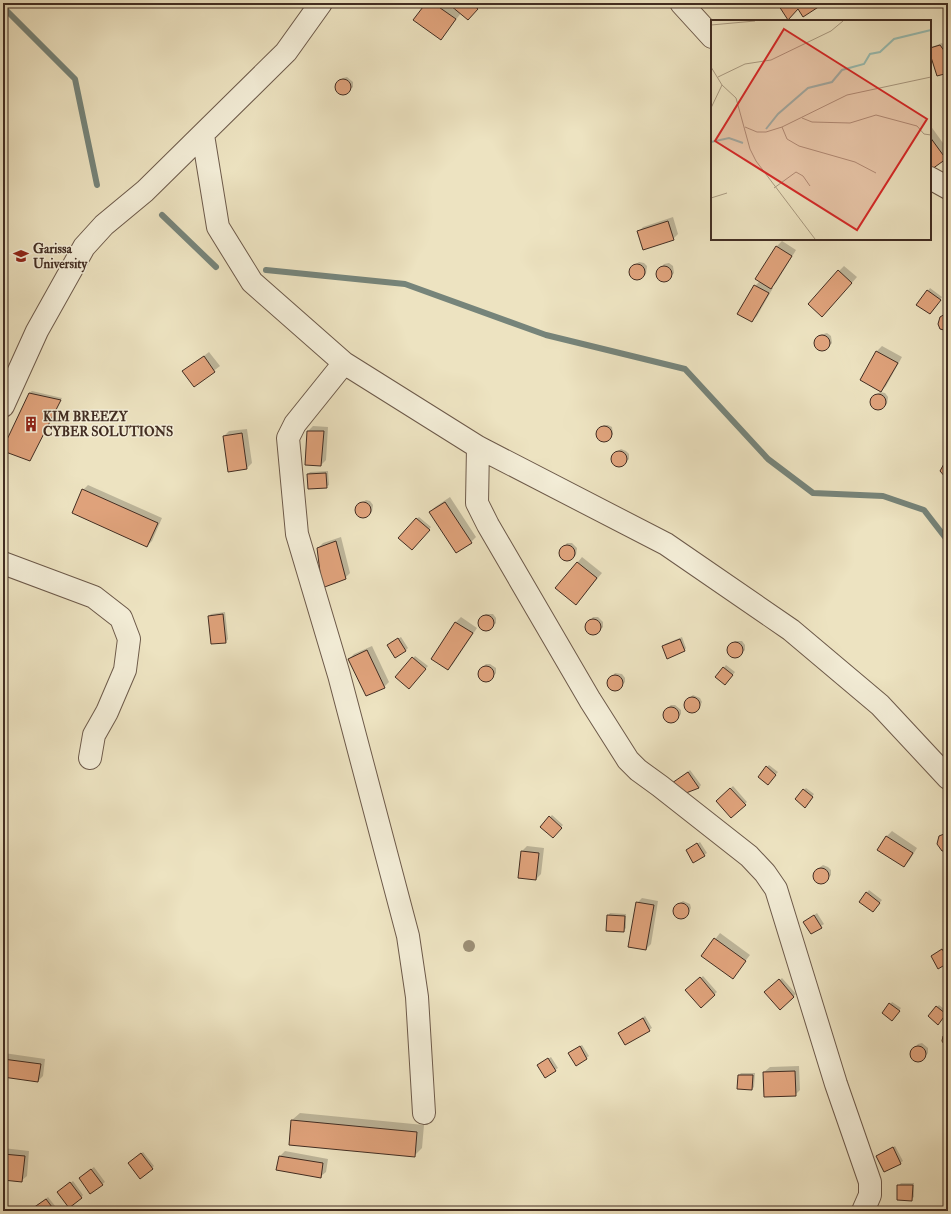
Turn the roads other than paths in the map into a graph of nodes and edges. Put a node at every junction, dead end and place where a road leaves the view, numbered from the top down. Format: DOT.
graph roads {
  1 [pos="321,3"];
  2 [pos="681,3"];
  3 [pos="711,36"];
  4 [pos="203,135"];
  5 [pos="931,179"];
  6 [pos="948,188"];
  7 [pos="344,363"];
  8 [pos="3,406"];
  9 [pos="478,447"];
  10 [pos="3,563"];
  11 [pos="90,758"];
  12 [pos="948,778"];
  13 [pos="424,1113"];
  14 [pos="863,1211"];
  1 -- 4 [label="street"];
  2 -- 3 [label="street"];
  4 -- 7 [label="street"];
  4 -- 8 [label="street"];
  5 -- 6 [label="street"];
  7 -- 9 [label="street"];
  7 -- 13 [label="street"];
  9 -- 12 [label="street"];
  9 -- 14 [label="street"];
  10 -- 11 [label="street"];
}
